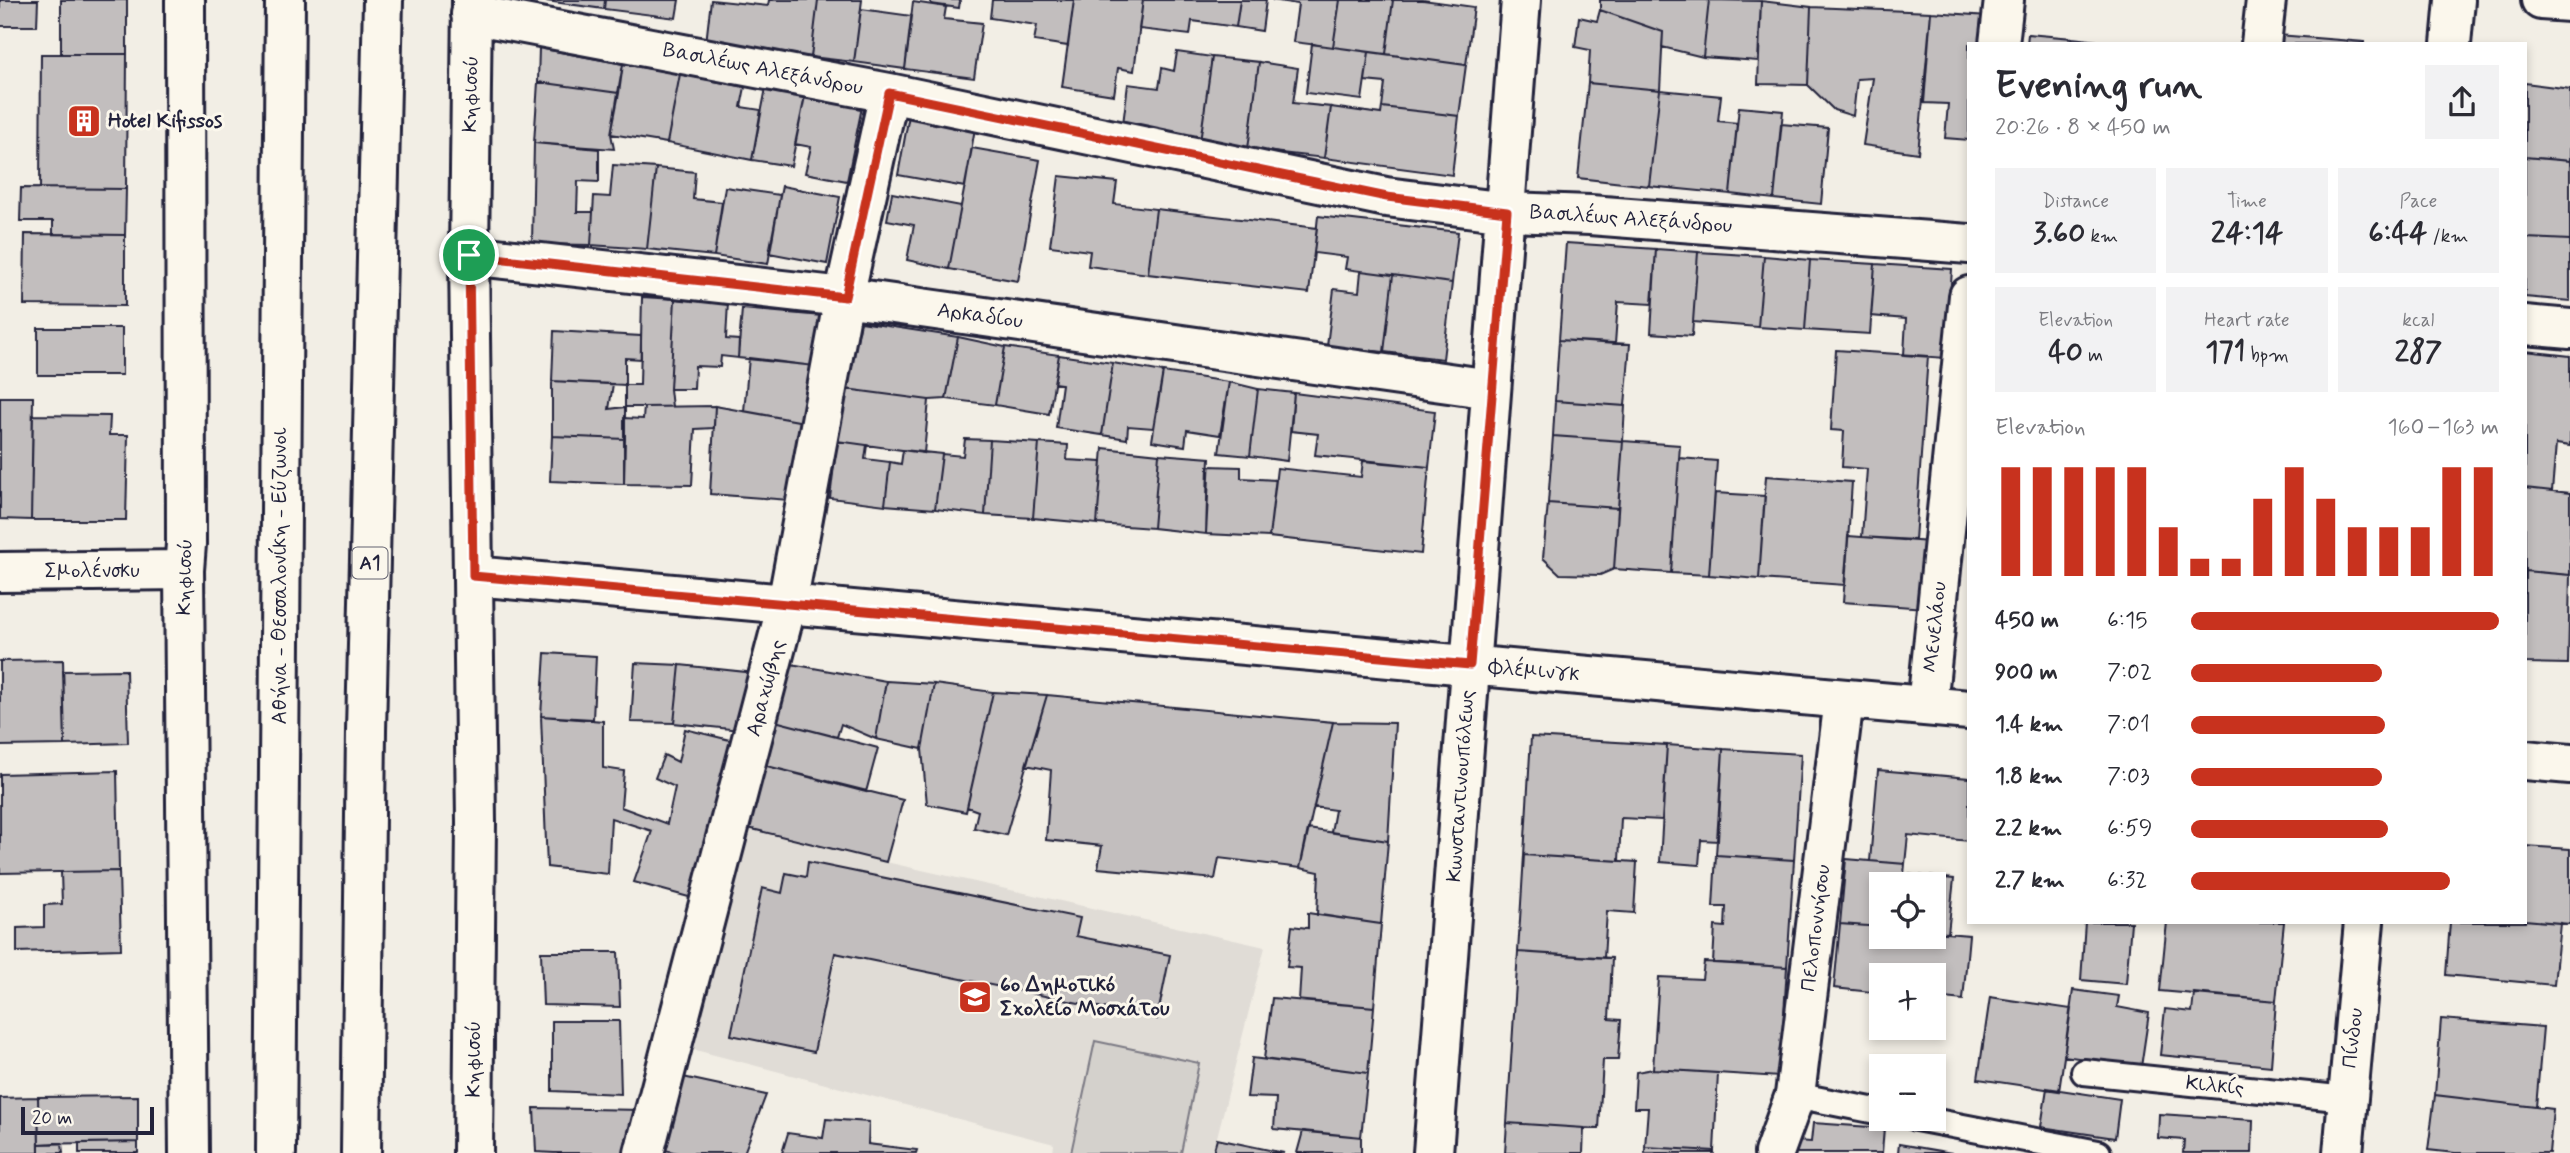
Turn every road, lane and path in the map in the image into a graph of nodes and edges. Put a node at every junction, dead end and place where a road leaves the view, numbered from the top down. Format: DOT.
graph roads {
  1 [pos="185,0"];
  2 [pos="285,0"];
  3 [pos="383,0"];
  4 [pos="1521,0"];
  5 [pos="2004,0"];
  6 [pos="2266,0"];
  7 [pos="2455,0"];
  8 [pos="2541,0"];
  9 [pos="2570,2"];
  10 [pos="472,7"];
  11 [pos="1999,42"];
  12 [pos="2261,42"];
  13 [pos="2451,42"];
  14 [pos="889,93"];
  15 [pos="1507,212"];
  16 [pos="1967,244"];
  17 [pos="469,255"];
  18 [pos="845,297"];
  19 [pos="1967,316"];
  20 [pos="2527,325"];
  21 [pos="2570,329"];
  22 [pos="1491,388"];
  23 [pos="184,570"];
  24 [pos="0,572"];
  25 [pos="473,576"];
  26 [pos="787,604"];
  27 [pos="1470,665"];
  28 [pos="1844,699"];
  29 [pos="1927,706"];
  30 [pos="1967,710"];
  31 [pos="2527,760"];
  32 [pos="2570,764"];
  33 [pos="2364,924"];
  34 [pos="2084,1072"];
  35 [pos="1795,1095"];
  36 [pos="2347,1100"];
  37 [pos="1869,1110"];
  38 [pos="1946,1124"];
  39 [pos="362,1144"];
  40 [pos="189,1153"];
  41 [pos="276,1153"];
  42 [pos="473,1153"];
  43 [pos="644,1153"];
  44 [pos="1433,1153"];
  45 [pos="1774,1153"];
  46 [pos="2098,1153"];
  47 [pos="2343,1153"];
  1 -- 23 [label="main road, Κηφισού"];
  2 -- 41 [label="main road, Αθήνα - Θεσσαλονίκη - Εύζωνοι"];
  3 -- 39 [label="main road, Α1"];
  4 -- 15 [label="main road, Κωνσταντινουπόλεως"];
  5 -- 11 [label="main road"];
  6 -- 12 [label="main road"];
  7 -- 13 [label="main road"];
  8 -- 9 [label="main road"];
  10 -- 14 [label="main road, Βασιλέως Αλεξάνδρου"];
  10 -- 17 [label="main road, Κηφισού"];
  14 -- 15 [label="main road, Βασιλέως Αλεξάνδρου"];
  14 -- 18 [label="main road, Αραχώβης"];
  15 -- 16 [label="main road, Βασιλέως Αλεξάνδρου"];
  15 -- 22 [label="main road, Κωνσταντινουπόλεως"];
  17 -- 18 [label="main road, Αρκαδίου"];
  17 -- 25 [label="main road, Κηφισού"];
  18 -- 22 [label="main road, Αρκαδίου"];
  18 -- 26 [label="main road, Αραχώβης"];
  19 -- 29 [label="main road, Μενελάου"];
  20 -- 21 [label="main road"];
  22 -- 27 [label="main road, Κωνσταντινουπόλεως"];
  23 -- 24 [label="main road, Σμολένσκυ"];
  23 -- 40 [label="main road, Κηφισού"];
  25 -- 26 [label="main road, Φλέμινγκ"];
  25 -- 42 [label="main road, Κηφισού"];
  26 -- 27 [label="main road, Φλέμινγκ"];
  26 -- 43 [label="main road, Αραχώβης"];
  27 -- 28 [label="main road, Φλέμινγκ"];
  27 -- 44 [label="main road, Κωνσταντινουπόλεως"];
  28 -- 29 [label="main road, Φλέμινγκ"];
  28 -- 35 [label="main road, Πελοποννήσου"];
  29 -- 30 [label="main road, Φλέμινγκ"];
  31 -- 32 [label="main road"];
  33 -- 36 [label="main road, Πίνδου"];
  34 -- 36 [label="lane, Κιλκίς"];
  35 -- 37 [label="lane"];
  35 -- 45 [label="main road, Πελοποννήσου"];
  36 -- 47 [label="main road, Πίνδου"];
  38 -- 46 [label="lane"];
}
